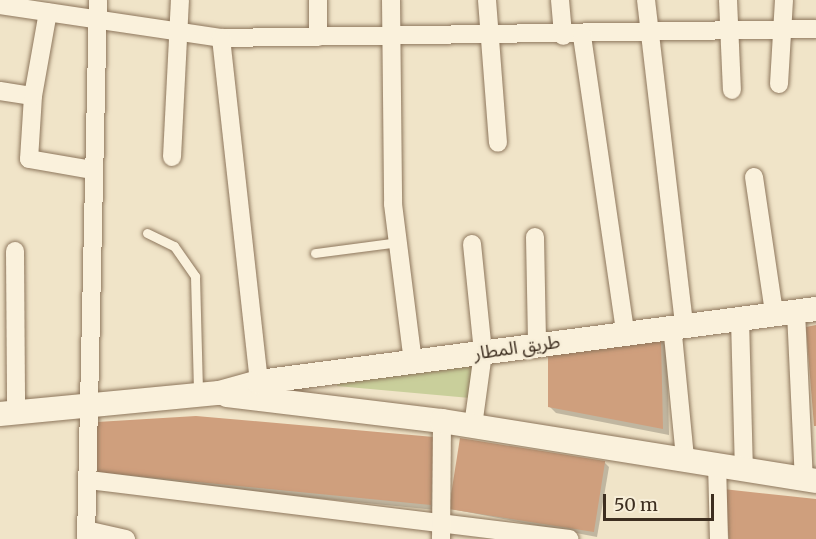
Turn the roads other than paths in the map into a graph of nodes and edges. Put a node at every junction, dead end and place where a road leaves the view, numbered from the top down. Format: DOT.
graph roads {
  1 [pos="98,0"];
  2 [pos="180,0"];
  3 [pos="318,0"];
  4 [pos="391,0"];
  5 [pos="487,0"];
  6 [pos="560,0"];
  7 [pos="646,0"];
  8 [pos="728,0"];
  9 [pos="784,0"];
  10 [pos="19,3"];
  11 [pos="0,4"];
  12 [pos="48,12"];
  13 [pos="100,23"];
  14 [pos="816,29"];
  15 [pos="782,30"];
  16 [pos="731,32"];
  17 [pos="650,34"];
  18 [pos="177,36"];
  19 [pos="563,36"];
  20 [pos="582,36"];
  21 [pos="318,37"];
  22 [pos="221,38"];
  23 [pos="394,38"];
  24 [pos="490,38"];
  25 [pos="779,84"];
  26 [pos="732,90"];
  27 [pos="0,91"];
  28 [pos="33,96"];
  29 [pos="498,143"];
  30 [pos="172,157"];
  31 [pos="93,170"];
  32 [pos="754,177"];
  33 [pos="147,233"];
  34 [pos="535,237"];
  35 [pos="398,242"];
  36 [pos="472,244"];
  37 [pos="15,250"];
  38 [pos="315,253"];
  39 [pos="795,311"];
  40 [pos="740,319"];
  41 [pos="678,324"];
  42 [pos="625,330"];
  43 [pos="537,346"];
  44 [pos="483,353"];
  45 [pos="413,363"];
  46 [pos="259,382"];
  47 [pos="208,394"];
  48 [pos="85,404"];
  49 [pos="8,413"];
  50 [pos="442,422"];
  51 [pos="473,426"];
  52 [pos="685,458"];
  53 [pos="717,463"];
  54 [pos="744,468"];
  55 [pos="89,480"];
  56 [pos="810,480"];
  57 [pos="441,530"];
  58 [pos="86,535"];
  59 [pos="126,539"];
  60 [pos="569,539"];
  61 [pos="719,539"];
  1 -- 13 [label="street"];
  2 -- 18 [label="street"];
  3 -- 21 [label="street"];
  4 -- 23 [label="street"];
  5 -- 24 [label="street"];
  6 -- 19 [label="street"];
  7 -- 17 [label="street"];
  8 -- 16 [label="street"];
  9 -- 15 [label="street"];
  10 -- 11 [label="street"];
  10 -- 12 [label="street"];
  12 -- 13 [label="street"];
  12 -- 28 [label="street"];
  13 -- 18 [label="street"];
  13 -- 31 [label="street"];
  14 -- 15 [label="street"];
  15 -- 16 [label="street"];
  15 -- 25 [label="street"];
  16 -- 17 [label="street"];
  16 -- 26 [label="street"];
  17 -- 20 [label="street"];
  17 -- 41 [label="street"];
  18 -- 22 [label="street"];
  18 -- 30 [label="street"];
  19 -- 20 [label="street"];
  19 -- 24 [label="street"];
  20 -- 42 [label="street"];
  21 -- 22 [label="street"];
  21 -- 23 [label="street"];
  22 -- 46 [label="street"];
  23 -- 24 [label="street"];
  23 -- 35 [label="street"];
  24 -- 29 [label="street"];
  27 -- 28 [label="street"];
  28 -- 31 [label="street"];
  31 -- 48 [label="street"];
  32 -- 39 [label="street"];
  33 -- 47 [label="lane"];
  34 -- 43 [label="street"];
  35 -- 38 [label="lane"];
  35 -- 45 [label="street"];
  36 -- 44 [label="street"];
  37 -- 49 [label="street"];
  39 -- 40 [label="main road, طريق المطار"];
  39 -- 56 [label="street"];
  40 -- 41 [label="main road, طريق المطار"];
  40 -- 54 [label="street"];
  41 -- 42 [label="main road, طريق المطار"];
  41 -- 52 [label="street"];
  42 -- 43 [label="main road, طريق المطار"];
  43 -- 44 [label="main road, طريق المطار"];
  44 -- 45 [label="main road, طريق المطار"];
  44 -- 51 [label="street"];
  45 -- 46 [label="main road, طريق المطار"];
  46 -- 47 [label="main road, طريق المطار"];
  47 -- 48 [label="main road, طريق المطار"];
  47 -- 50 [label="main road, طريق المطار"];
  48 -- 49 [label="main road, طريق المطار"];
  48 -- 55 [label="street"];
  50 -- 51 [label="main road, طريق المطار"];
  50 -- 57 [label="street"];
  51 -- 52 [label="main road, طريق المطار"];
  52 -- 53 [label="main road, طريق المطار"];
  53 -- 54 [label="main road, طريق المطار"];
  53 -- 61 [label="street"];
  54 -- 56 [label="main road, طريق المطار"];
  55 -- 57 [label="street"];
  55 -- 58 [label="street"];
  57 -- 60 [label="street"];
  58 -- 59 [label="street"];
}
